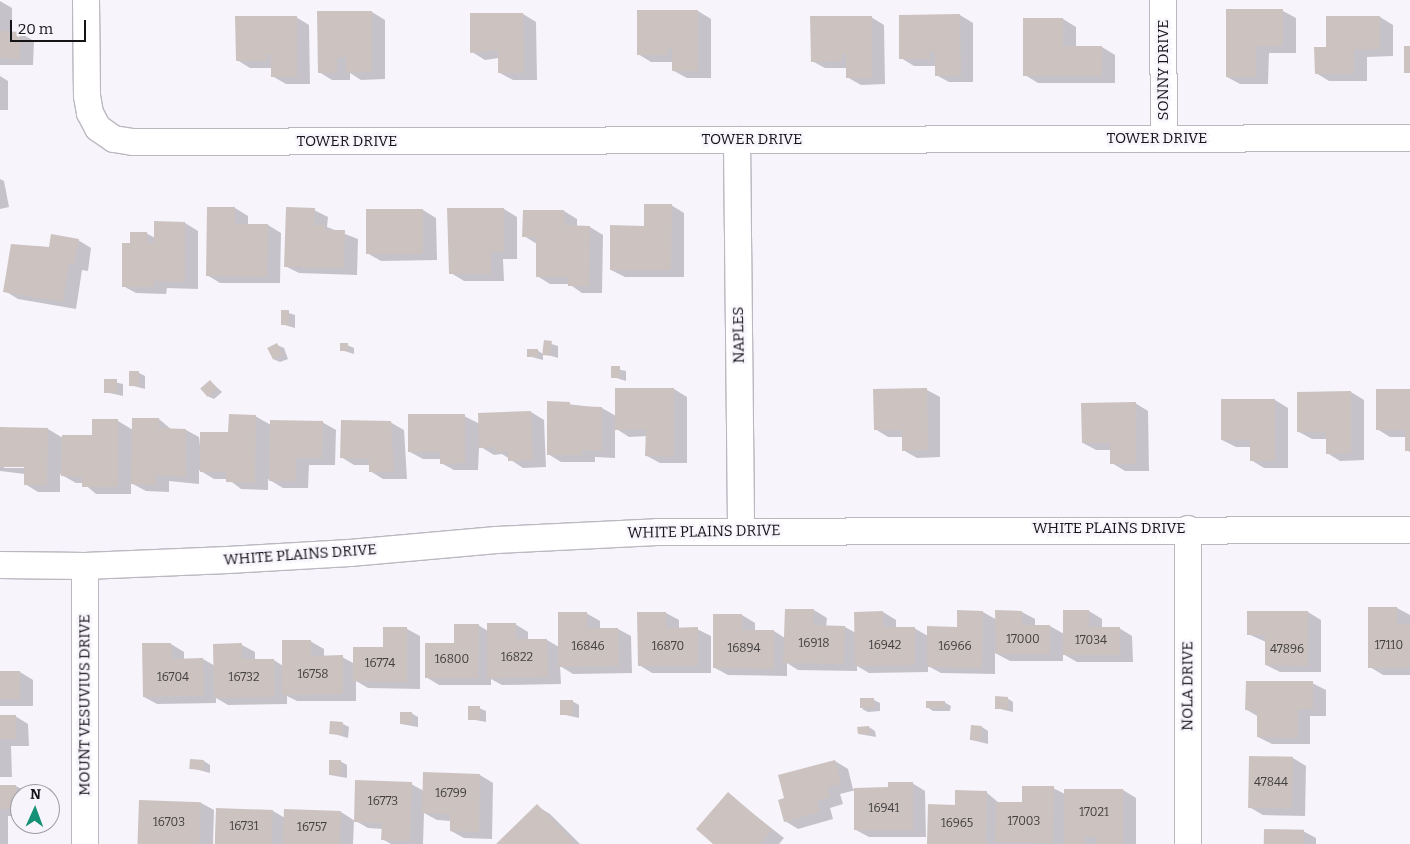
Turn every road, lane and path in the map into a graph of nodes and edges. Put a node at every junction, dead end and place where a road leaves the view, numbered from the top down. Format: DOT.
graph roads {
  1 [pos="86,0"];
  2 [pos="1163,0"];
  3 [pos="1410,138"];
  4 [pos="1164,139"];
  5 [pos="737,140"];
  6 [pos="1188,529"];
  7 [pos="741,530"];
  8 [pos="1410,530"];
  9 [pos="0,565"];
  10 [pos="85,566"];
  11 [pos="85,844"];
  12 [pos="1188,844"];
  1 -- 5 [label="street, TOWER DRIVE"];
  2 -- 4 [label="street, SONNY DRIVE"];
  3 -- 4 [label="street, TOWER DRIVE"];
  4 -- 5 [label="street, TOWER DRIVE"];
  5 -- 7 [label="street, NAPLES"];
  6 -- 7 [label="street, WHITE PLAINS DRIVE"];
  6 -- 8 [label="street, WHITE PLAINS DRIVE"];
  6 -- 12 [label="street, NOLA DRIVE"];
  7 -- 10 [label="street, WHITE PLAINS DRIVE"];
  9 -- 10 [label="street, WHITE PLAINS DRIVE"];
  10 -- 11 [label="street, MOUNT VESUVIUS DRIVE"];
}
